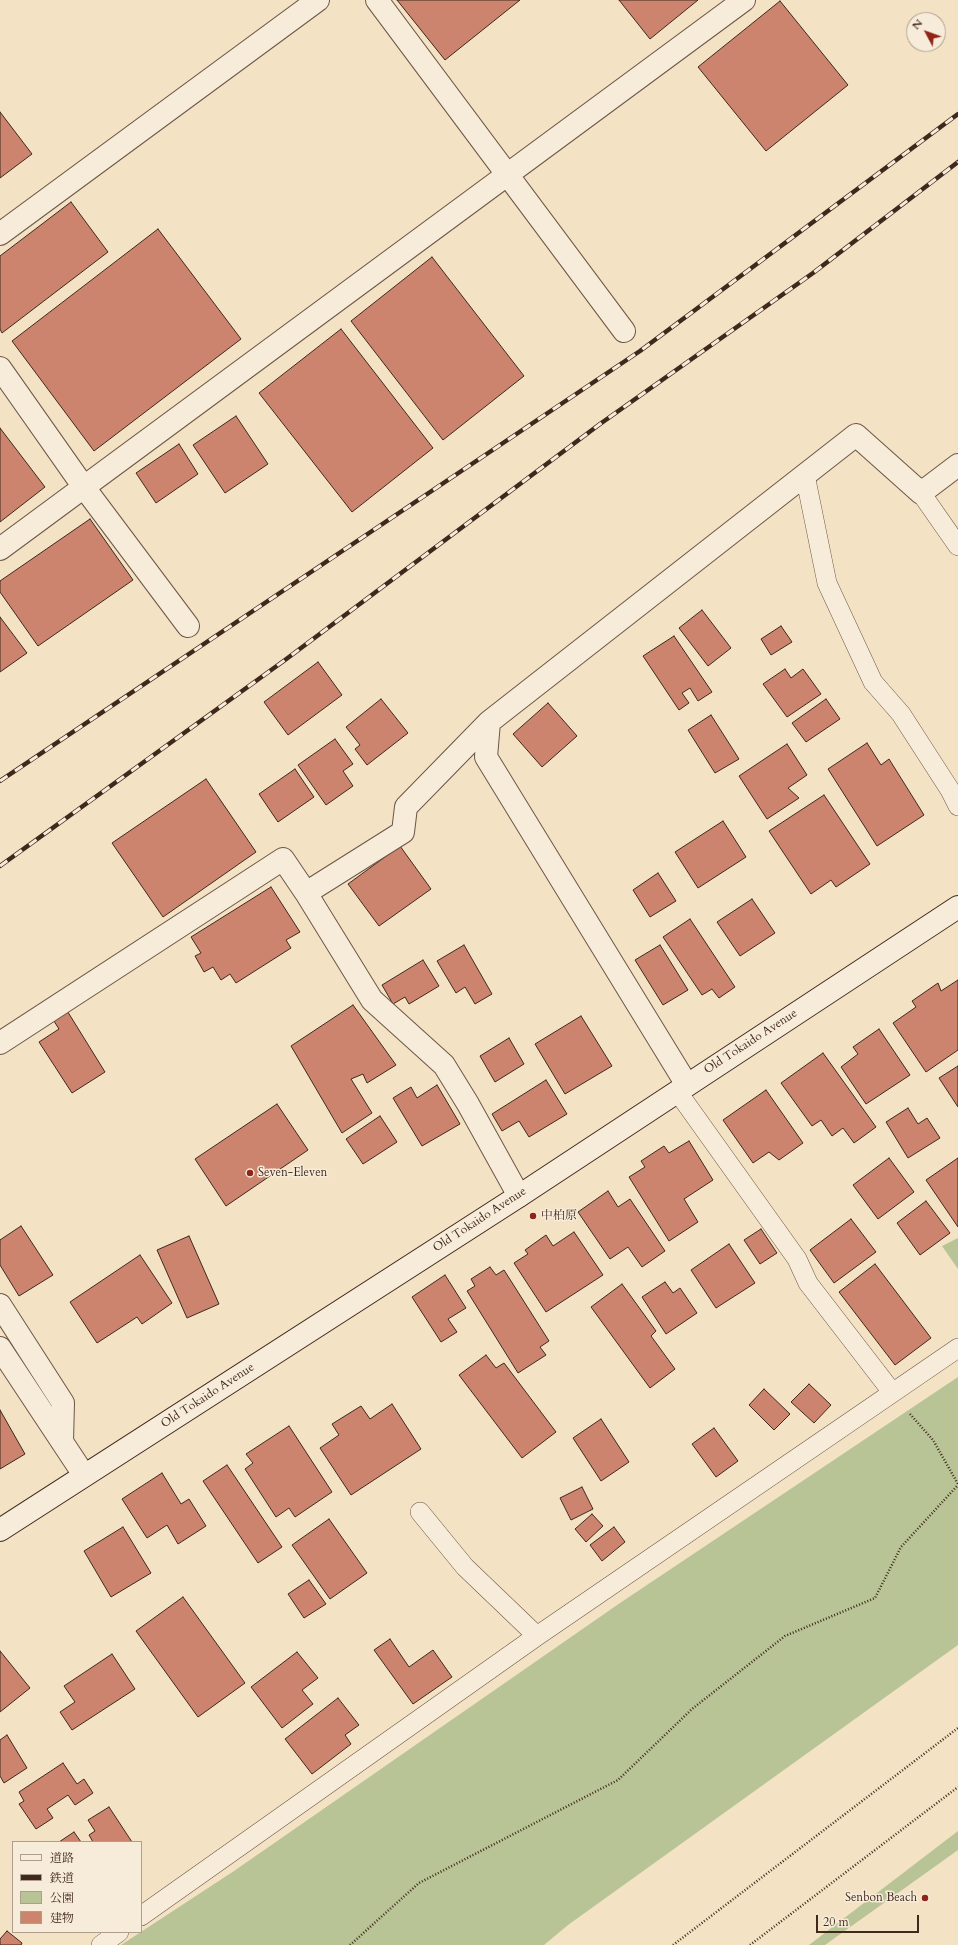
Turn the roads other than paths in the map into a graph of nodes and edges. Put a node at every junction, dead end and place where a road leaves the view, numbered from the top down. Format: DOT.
graph roads {
  1 [pos="318,0"];
  2 [pos="377,0"];
  3 [pos="744,0"];
  4 [pos="507,176"];
  5 [pos="0,234"];
  6 [pos="624,331"];
  7 [pos="0,368"];
  8 [pos="958,466"];
  9 [pos="805,475"];
  10 [pos="83,486"];
  11 [pos="921,493"];
  12 [pos="958,546"];
  13 [pos="0,549"];
  14 [pos="188,626"];
  15 [pos="489,722"];
  16 [pos="958,806"];
  17 [pos="306,893"];
  18 [pos="958,906"];
  19 [pos="0,1043"];
  20 [pos="682,1088"];
  21 [pos="520,1196"];
  22 [pos="0,1305"];
  23 [pos="0,1348"];
  24 [pos="958,1348"];
  25 [pos="892,1392"];
  26 [pos="62,1441"];
  27 [pos="84,1475"];
  28 [pos="420,1512"];
  29 [pos="0,1530"];
  30 [pos="538,1636"];
  31 [pos="142,1915"];
  32 [pos="118,1933"];
  33 [pos="101,1945"];
  1 -- 5 [label="street"];
  2 -- 4 [label="street"];
  3 -- 4 [label="street"];
  4 -- 6 [label="street"];
  4 -- 10 [label="street"];
  7 -- 10 [label="street"];
  8 -- 11 [label="street"];
  9 -- 11 [label="street"];
  9 -- 15 [label="street"];
  9 -- 16 [label="lane"];
  10 -- 13 [label="street"];
  10 -- 14 [label="street"];
  11 -- 12 [label="lane"];
  15 -- 17 [label="street"];
  15 -- 20 [label="street"];
  17 -- 19 [label="street"];
  17 -- 21 [label="street"];
  18 -- 20 [label="street, Old Tokaido Avenue"];
  20 -- 21 [label="street, Old Tokaido Avenue"];
  20 -- 25 [label="lane"];
  21 -- 27 [label="street, Old Tokaido Avenue"];
  22 -- 26 [label="street"];
  23 -- 26 [label="street"];
  24 -- 25 [label="lane"];
  25 -- 30 [label="lane"];
  26 -- 27 [label="street"];
  27 -- 29 [label="street, Old Tokaido Avenue"];
  28 -- 30 [label="lane"];
  30 -- 31 [label="lane"];
  32 -- 33 [label="lane"];
}
